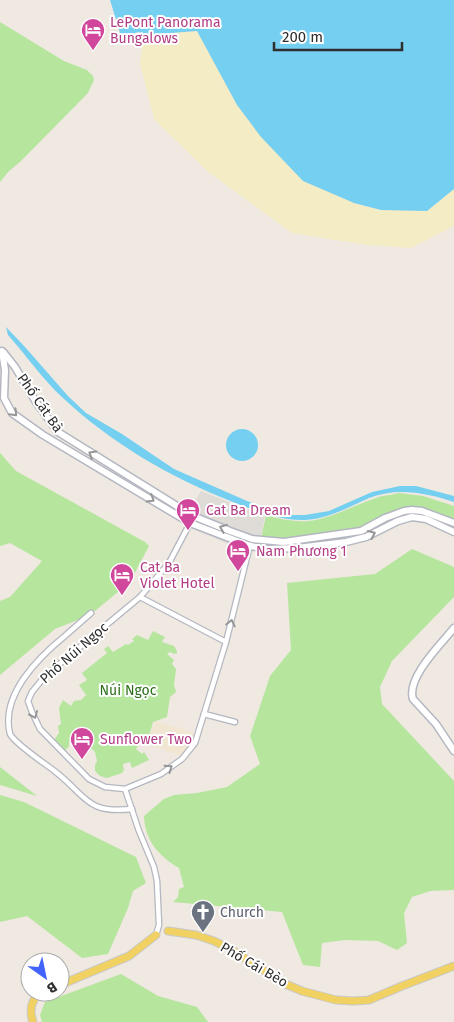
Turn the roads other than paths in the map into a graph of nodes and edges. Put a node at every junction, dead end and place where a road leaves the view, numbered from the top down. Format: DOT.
graph roads {
  1 [pos="1,350"];
  2 [pos="117,469"];
  3 [pos="113,476"];
  4 [pos="412,514"];
  5 [pos="193,516"];
  6 [pos="190,523"];
  7 [pos="454,524"];
  8 [pos="454,532"];
  9 [pos="252,539"];
  10 [pos="338,539"];
  11 [pos="250,546"];
  12 [pos="140,597"];
  13 [pos="91,612"];
  14 [pos="454,628"];
  15 [pos="226,642"];
  16 [pos="16,679"];
  17 [pos="2,714"];
  18 [pos="204,714"];
  19 [pos="235,722"];
  20 [pos="454,751"];
  21 [pos="125,789"];
  22 [pos="132,809"];
  23 [pos="159,925"];
  24 [pos="168,932"];
  25 [pos="156,935"];
  26 [pos="454,966"];
  27 [pos="70,981"];
  28 [pos="33,1002"];
  29 [pos="32,1022"];
  2 -- 1 [label="main road, Phố Cát Bà, one-way"];
  1 -- 3 [label="main road, Phố Cát Bà, one-way"];
  2 -- 3 [label="main road"];
  2 -- 5 [label="main road, Phố Cát Bà"];
  3 -- 6 [label="main road, Phố Cát Bà, one-way"];
  4 -- 7 [label="main road"];
  4 -- 8 [label="main road"];
  4 -- 10 [label="main road, Phố Cát Bà"];
  5 -- 6 [label="main road"];
  9 -- 5 [label="main road, Phố Cát Bà, one-way"];
  6 -- 11 [label="main road, Phố Cát Bà"];
  6 -- 12 [label="street, Phố Núi Ngọc"];
  9 -- 10 [label="main road, Phố Cát Bà"];
  9 -- 11 [label="street"];
  10 -- 11 [label="main road, Phố Cát Bà"];
  15 -- 11 [label="street, one-way"];
  12 -- 15 [label="street"];
  12 -- 21 [label="street, Phố Núi Ngọc, one-way"];
  13 -- 16 [label="street"];
  14 -- 20 [label="main road"];
  15 -- 18 [label="street"];
  17 -- 22 [label="street"];
  18 -- 19 [label="street"];
  21 -- 18 [label="street, one-way"];
  21 -- 22 [label="street"];
  22 -- 23 [label="street"];
  23 -- 24 [label="street"];
  23 -- 25 [label="street"];
  24 -- 25 [label="main road, Phố Cái Bèo"];
  24 -- 26 [label="main road, Phố Cái Bèo"];
  25 -- 27 [label="main road, Phố Cái Bèo"];
  28 -- 29 [label="main road"];
}
